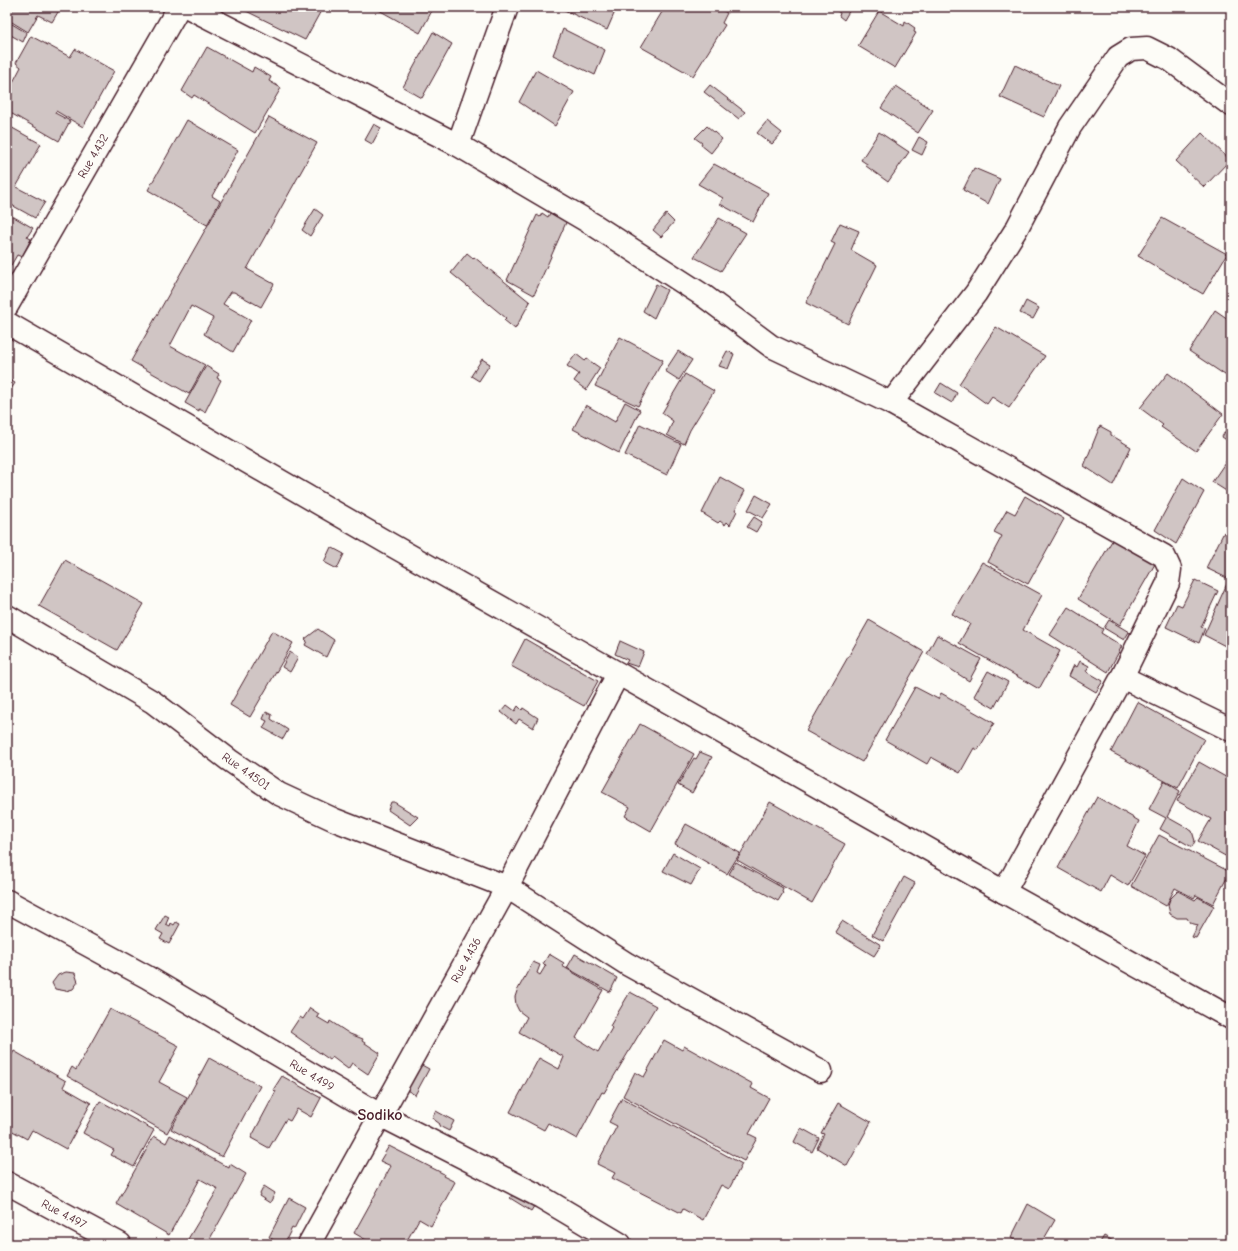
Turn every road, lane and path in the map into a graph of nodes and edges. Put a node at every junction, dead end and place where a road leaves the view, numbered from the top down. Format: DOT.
graph roads {
  1 [pos="179,7"];
  2 [pos="188,7"];
  3 [pos="507,7"];
  4 [pos="1231,105"];
  5 [pos="458,145"];
  6 [pos="7,306"];
  7 [pos="7,322"];
  8 [pos="891,403"];
  9 [pos="7,616"];
  10 [pos="618,674"];
  11 [pos="1122,677"];
  12 [pos="1231,730"];
  13 [pos="507,887"];
  14 [pos="1004,892"];
  15 [pos="7,901"];
  16 [pos="1231,1018"];
  17 [pos="821,1071"];
  18 [pos="380,1115"];
  19 [pos="7,1183"];
  20 [pos="120,1244"];
  21 [pos="309,1244"];
  22 [pos="620,1244"];
  1 -- 6 [label="street, Rue 4.432"];
  2 -- 5 [label="street"];
  3 -- 5 [label="street"];
  4 -- 8 [label="street"];
  5 -- 8 [label="street"];
  7 -- 10 [label="street"];
  8 -- 11 [label="street"];
  9 -- 13 [label="street, Rue 4.4501"];
  10 -- 13 [label="street, Rue 4.436"];
  10 -- 14 [label="street"];
  11 -- 12 [label="street"];
  11 -- 14 [label="street"];
  13 -- 17 [label="street, Rue 4.4501"];
  13 -- 18 [label="street, Rue 4.436"];
  14 -- 16 [label="street"];
  15 -- 18 [label="street, Rue 4.499"];
  18 -- 21 [label="street, Rue 4.436"];
  18 -- 22 [label="street, Rue 4.499"];
  19 -- 20 [label="street, Rue 4.497"];
}
